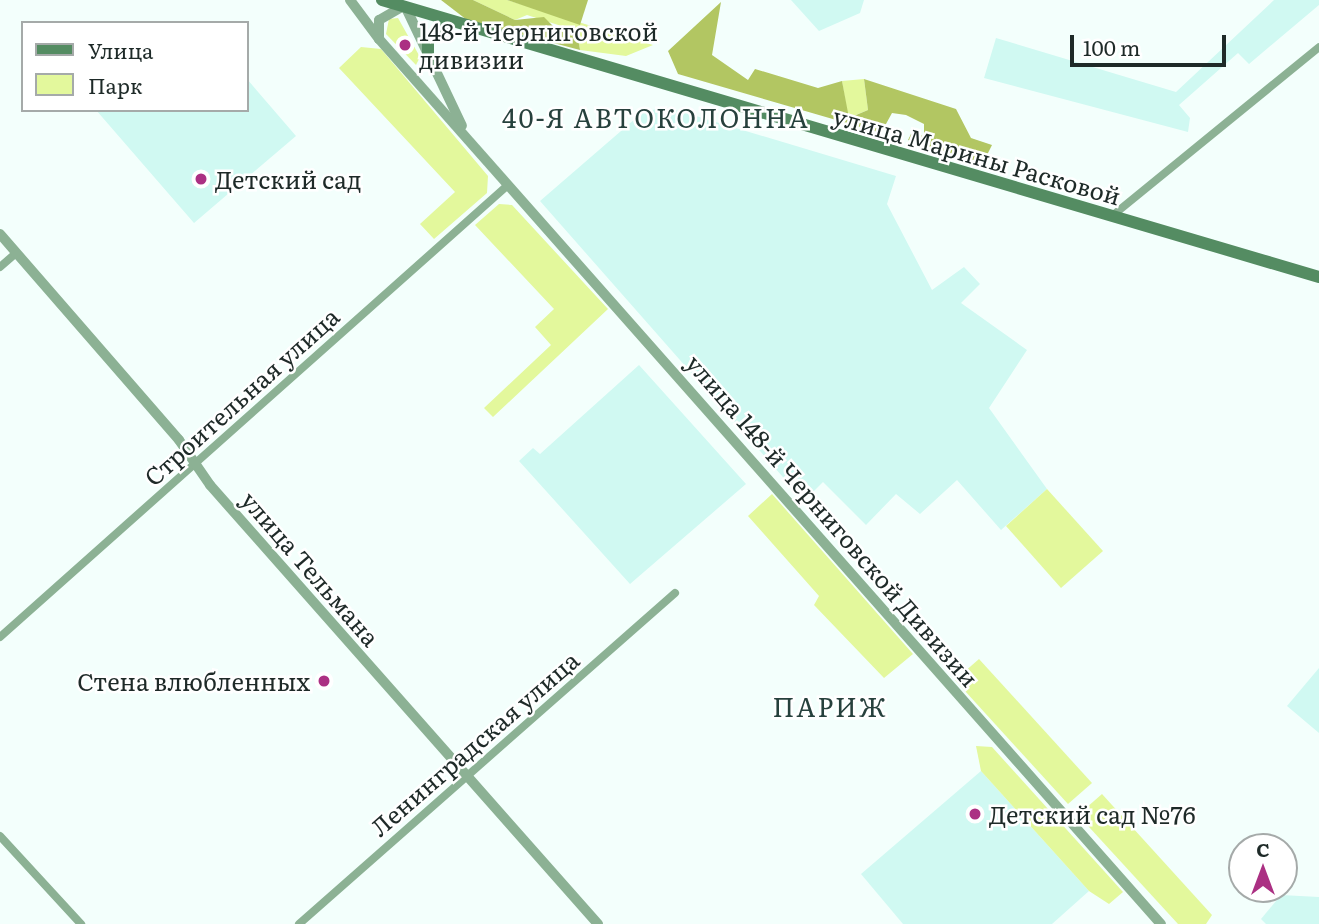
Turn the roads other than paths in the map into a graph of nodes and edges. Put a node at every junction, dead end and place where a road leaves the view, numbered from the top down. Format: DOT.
graph roads {
  1 [pos="350,0"];
  2 [pos="382,0"];
  3 [pos="404,9"];
  4 [pos="449,24"];
  5 [pos="379,39"];
  6 [pos="1319,47"];
  7 [pos="428,64"];
  8 [pos="472,144"];
  9 [pos="508,184"];
  10 [pos="1112,216"];
  11 [pos="0,234"];
  12 [pos="16,253"];
  13 [pos="0,267"];
  14 [pos="1319,277"];
  15 [pos="195,463"];
  16 [pos="675,593"];
  17 [pos="0,637"];
  18 [pos="464,775"];
  19 [pos="0,836"];
  20 [pos="81,924"];
  21 [pos="299,924"];
  22 [pos="598,924"];
  23 [pos="1161,924"];
  1 -- 5 [label="street, улица 148-й Черниговской Дивизии"];
  2 -- 3 [label="main road, улица Марины Расковой"];
  3 -- 4 [label="main road, улица Марины Расковой"];
  3 -- 5 [label="street"];
  3 -- 7 [label="street, улица 148-й Черниговской Дивизии"];
  4 -- 7 [label="main road"];
  4 -- 10 [label="main road, улица Марины Расковой"];
  5 -- 8 [label="street, улица 148-й Черниговской Дивизии"];
  6 -- 10 [label="street"];
  7 -- 8 [label="street, улица 148-й Черниговской Дивизии"];
  8 -- 9 [label="street, улица 148-й Черниговской Дивизии"];
  9 -- 15 [label="street, Строительная улица"];
  9 -- 23 [label="street, улица 148-й Черниговской Дивизии"];
  10 -- 14 [label="main road, улица Марины Расковой"];
  11 -- 12 [label="street, улица Тельмана"];
  12 -- 13 [label="street"];
  12 -- 15 [label="street, улица Тельмана"];
  15 -- 17 [label="street, Строительная улица"];
  15 -- 18 [label="street, улица Тельмана"];
  16 -- 18 [label="street, Ленинградская улица"];
  18 -- 21 [label="street, Ленинградская улица"];
  18 -- 22 [label="street, улица Тельмана"];
  19 -- 20 [label="street"];
}
